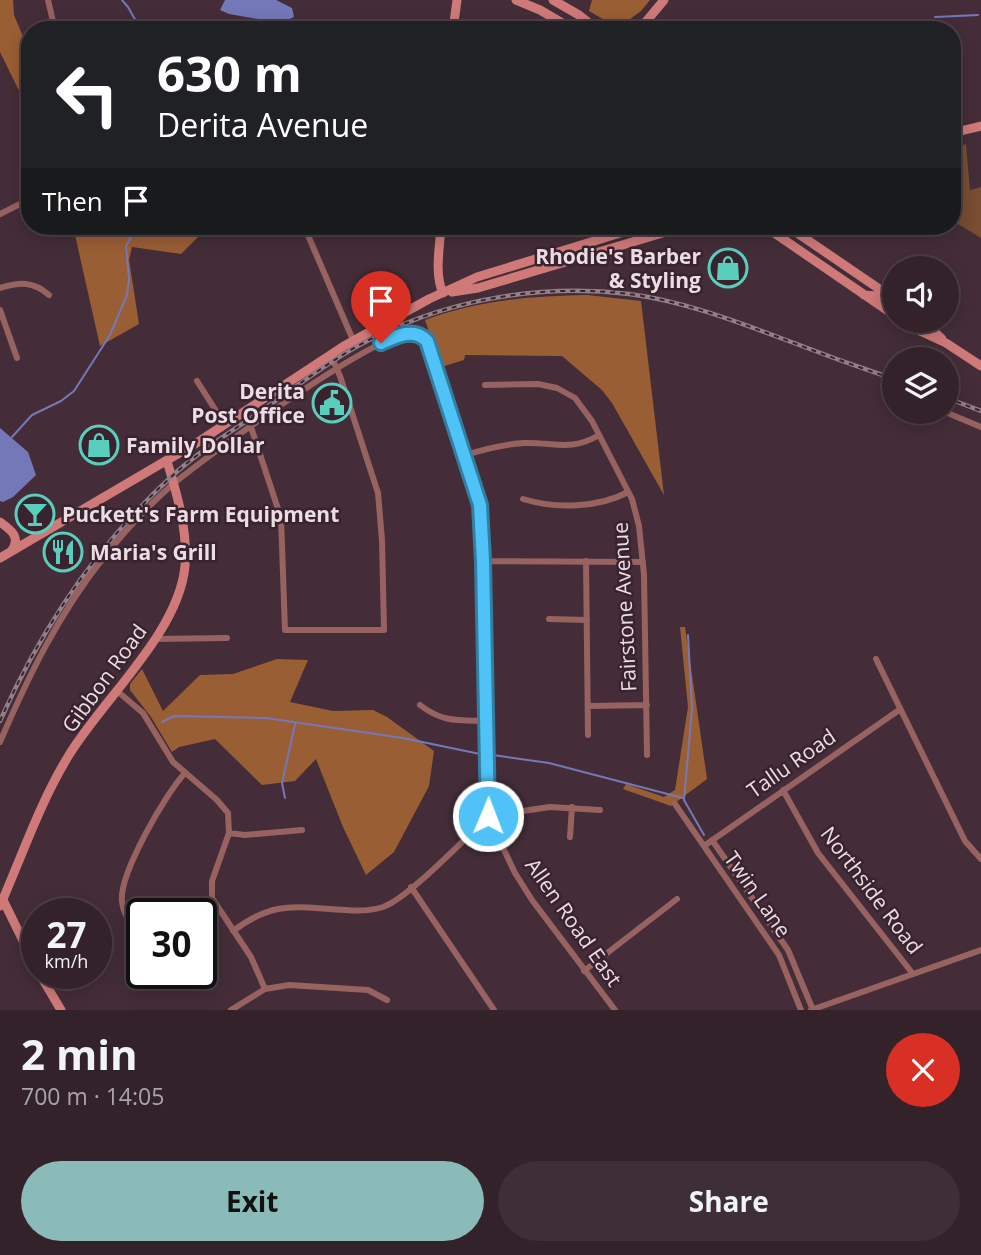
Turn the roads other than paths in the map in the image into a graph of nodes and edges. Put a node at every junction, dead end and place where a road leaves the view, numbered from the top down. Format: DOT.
graph roads {
  1 [pos="48,0"];
  2 [pos="457,0"];
  3 [pos="516,0"];
  4 [pos="553,0"];
  5 [pos="664,0"];
  6 [pos="53,21"];
  7 [pos="454,21"];
  8 [pos="559,21"];
  9 [pos="587,21"];
  10 [pos="646,21"];
  11 [pos="981,126"];
  12 [pos="961,132"];
  13 [pos="21,204"];
  14 [pos="0,214"];
  15 [pos="308,235"];
  16 [pos="441,235"];
  17 [pos="614,235"];
  18 [pos="655,235"];
  19 [pos="777,235"];
  20 [pos="801,235"];
  21 [pos="573,248"];
  22 [pos="822,266"];
  23 [pos="545,267"];
  24 [pos="873,283"];
  25 [pos="0,288"];
  26 [pos="882,290"];
  27 [pos="443,293"];
  28 [pos="50,295"];
  29 [pos="863,295"];
  30 [pos="882,299"];
  31 [pos="882,307"];
  32 [pos="0,310"];
  33 [pos="924,333"];
  34 [pos="936,333"];
  35 [pos="353,340"];
  36 [pos="946,343"];
  37 [pos="330,354"];
  38 [pos="17,358"];
  39 [pos="981,366"];
  40 [pos="337,368"];
  41 [pos="197,381"];
  42 [pos="485,385"];
  43 [pos="959,418"];
  44 [pos="225,425"];
  45 [pos="251,427"];
  46 [pos="981,427"];
  47 [pos="599,435"];
  48 [pos="465,455"];
  49 [pos="167,461"];
  50 [pos="174,484"];
  51 [pos="628,492"];
  52 [pos="523,499"];
  53 [pos="0,520"];
  54 [pos="31,541"];
  55 [pos="11,552"];
  56 [pos="0,558"];
  57 [pos="483,561"];
  58 [pos="586,561"];
  59 [pos="643,562"];
  60 [pos="549,619"];
  61 [pos="587,620"];
  62 [pos="228,638"];
  63 [pos="155,639"];
  64 [pos="876,659"];
  65 [pos="116,690"];
  66 [pos="420,705"];
  67 [pos="647,705"];
  68 [pos="589,706"];
  69 [pos="900,710"];
  70 [pos="487,721"];
  71 [pos="588,735"];
  72 [pos="0,742"];
  73 [pos="648,755"];
  74 [pos="185,774"];
  75 [pos="783,789"];
  76 [pos="675,804"];
  77 [pos="572,807"];
  78 [pos="600,810"];
  79 [pos="488,816"];
  80 [pos="302,830"];
  81 [pos="229,833"];
  82 [pos="570,837"];
  83 [pos="712,840"];
  84 [pos="704,846"];
  85 [pos="981,859"];
  86 [pos="411,887"];
  87 [pos="1,899"];
  88 [pos="677,899"];
  89 [pos="126,912"];
  90 [pos="233,931"];
  91 [pos="21,938"];
  92 [pos="981,950"];
  93 [pos="584,971"];
  94 [pos="913,974"];
  95 [pos="49,989"];
  96 [pos="265,989"];
  97 [pos="387,1000"];
  98 [pos="61,1010"];
  99 [pos="231,1010"];
  100 [pos="494,1010"];
  101 [pos="615,1010"];
  102 [pos="801,1010"];
  103 [pos="812,1010"];
  1 -- 6 [label="street"];
  2 -- 7 [label="main road"];
  3 -- 8 [label="main road"];
  4 -- 9 [label="main road"];
  5 -- 10 [label="main road"];
  11 -- 12 [label="main road"];
  13 -- 14 [label="street"];
  15 -- 35 [label="street"];
  16 -- 27 [label="main road"];
  17 -- 21 [label="main road"];
  18 -- 23 [label="main road"];
  19 -- 22 [label="main road"];
  20 -- 24 [label="main road"];
  21 -- 23 [label="main road"];
  21 -- 27 [label="main road"];
  22 -- 24 [label="main road"];
  22 -- 29 [label="main road"];
  23 -- 27 [label="main road"];
  24 -- 26 [label="main road"];
  25 -- 28 [label="street"];
  27 -- 35 [label="main road"];
  29 -- 30 [label="main road"];
  29 -- 31 [label="main road"];
  32 -- 38 [label="street"];
  33 -- 36 [label="main road"];
  34 -- 36 [label="main road"];
  35 -- 37 [label="main road"];
  36 -- 39 [label="main road"];
  37 -- 40 [label="street"];
  37 -- 44 [label="main road"];
  40 -- 45 [label="street"];
  40 -- 45 [label="street"];
  40 -- 48 [label="street"];
  41 -- 44 [label="street"];
  42 -- 47 [label="street, Fairstone Avenue"];
  43 -- 46 [label="street"];
  44 -- 49 [label="main road"];
  45 -- 50 [label="street"];
  47 -- 48 [label="street"];
  47 -- 51 [label="street, Fairstone Avenue"];
  48 -- 57 [label="street"];
  49 -- 50 [label="main road, Gibbon Road"];
  49 -- 54 [label="main road"];
  50 -- 63 [label="main road, Gibbon Road"];
  50 -- 72 [label="street"];
  51 -- 52 [label="street"];
  51 -- 59 [label="street, Fairstone Avenue"];
  53 -- 54 [label="main road"];
  53 -- 55 [label="main road"];
  54 -- 55 [label="main road"];
  55 -- 56 [label="main road"];
  57 -- 58 [label="street"];
  57 -- 70 [label="street"];
  58 -- 59 [label="street"];
  58 -- 61 [label="street"];
  59 -- 67 [label="street, Fairstone Avenue"];
  60 -- 61 [label="street"];
  61 -- 68 [label="street"];
  62 -- 63 [label="street"];
  63 -- 65 [label="main road, Gibbon Road"];
  64 -- 69 [label="street"];
  65 -- 74 [label="street"];
  65 -- 87 [label="main road, Gibbon Road"];
  66 -- 70 [label="street"];
  67 -- 68 [label="street"];
  67 -- 73 [label="street, Fairstone Avenue"];
  68 -- 71 [label="street"];
  69 -- 75 [label="street, Tallu Road"];
  69 -- 85 [label="street"];
  70 -- 79 [label="street"];
  74 -- 81 [label="street"];
  74 -- 89 [label="street"];
  75 -- 83 [label="street, Tallu Road"];
  75 -- 94 [label="street, Northside Road"];
  76 -- 84 [label="street, Twin Lane"];
  77 -- 78 [label="street"];
  77 -- 79 [label="street"];
  77 -- 82 [label="street"];
  79 -- 86 [label="street"];
  79 -- 93 [label="street, Allen Road East"];
  80 -- 81 [label="street"];
  81 -- 90 [label="street"];
  83 -- 84 [label="street, Tallu Road"];
  83 -- 103 [label="street, Twin Lane"];
  84 -- 102 [label="street, Twin Lane"];
  86 -- 90 [label="street"];
  86 -- 100 [label="street"];
  87 -- 91 [label="main road"];
  88 -- 93 [label="street"];
  90 -- 96 [label="street"];
  92 -- 94 [label="street"];
  93 -- 101 [label="street, Allen Road East"];
  94 -- 103 [label="street"];
  95 -- 98 [label="main road"];
  96 -- 97 [label="street"];
  96 -- 99 [label="street"];
}
